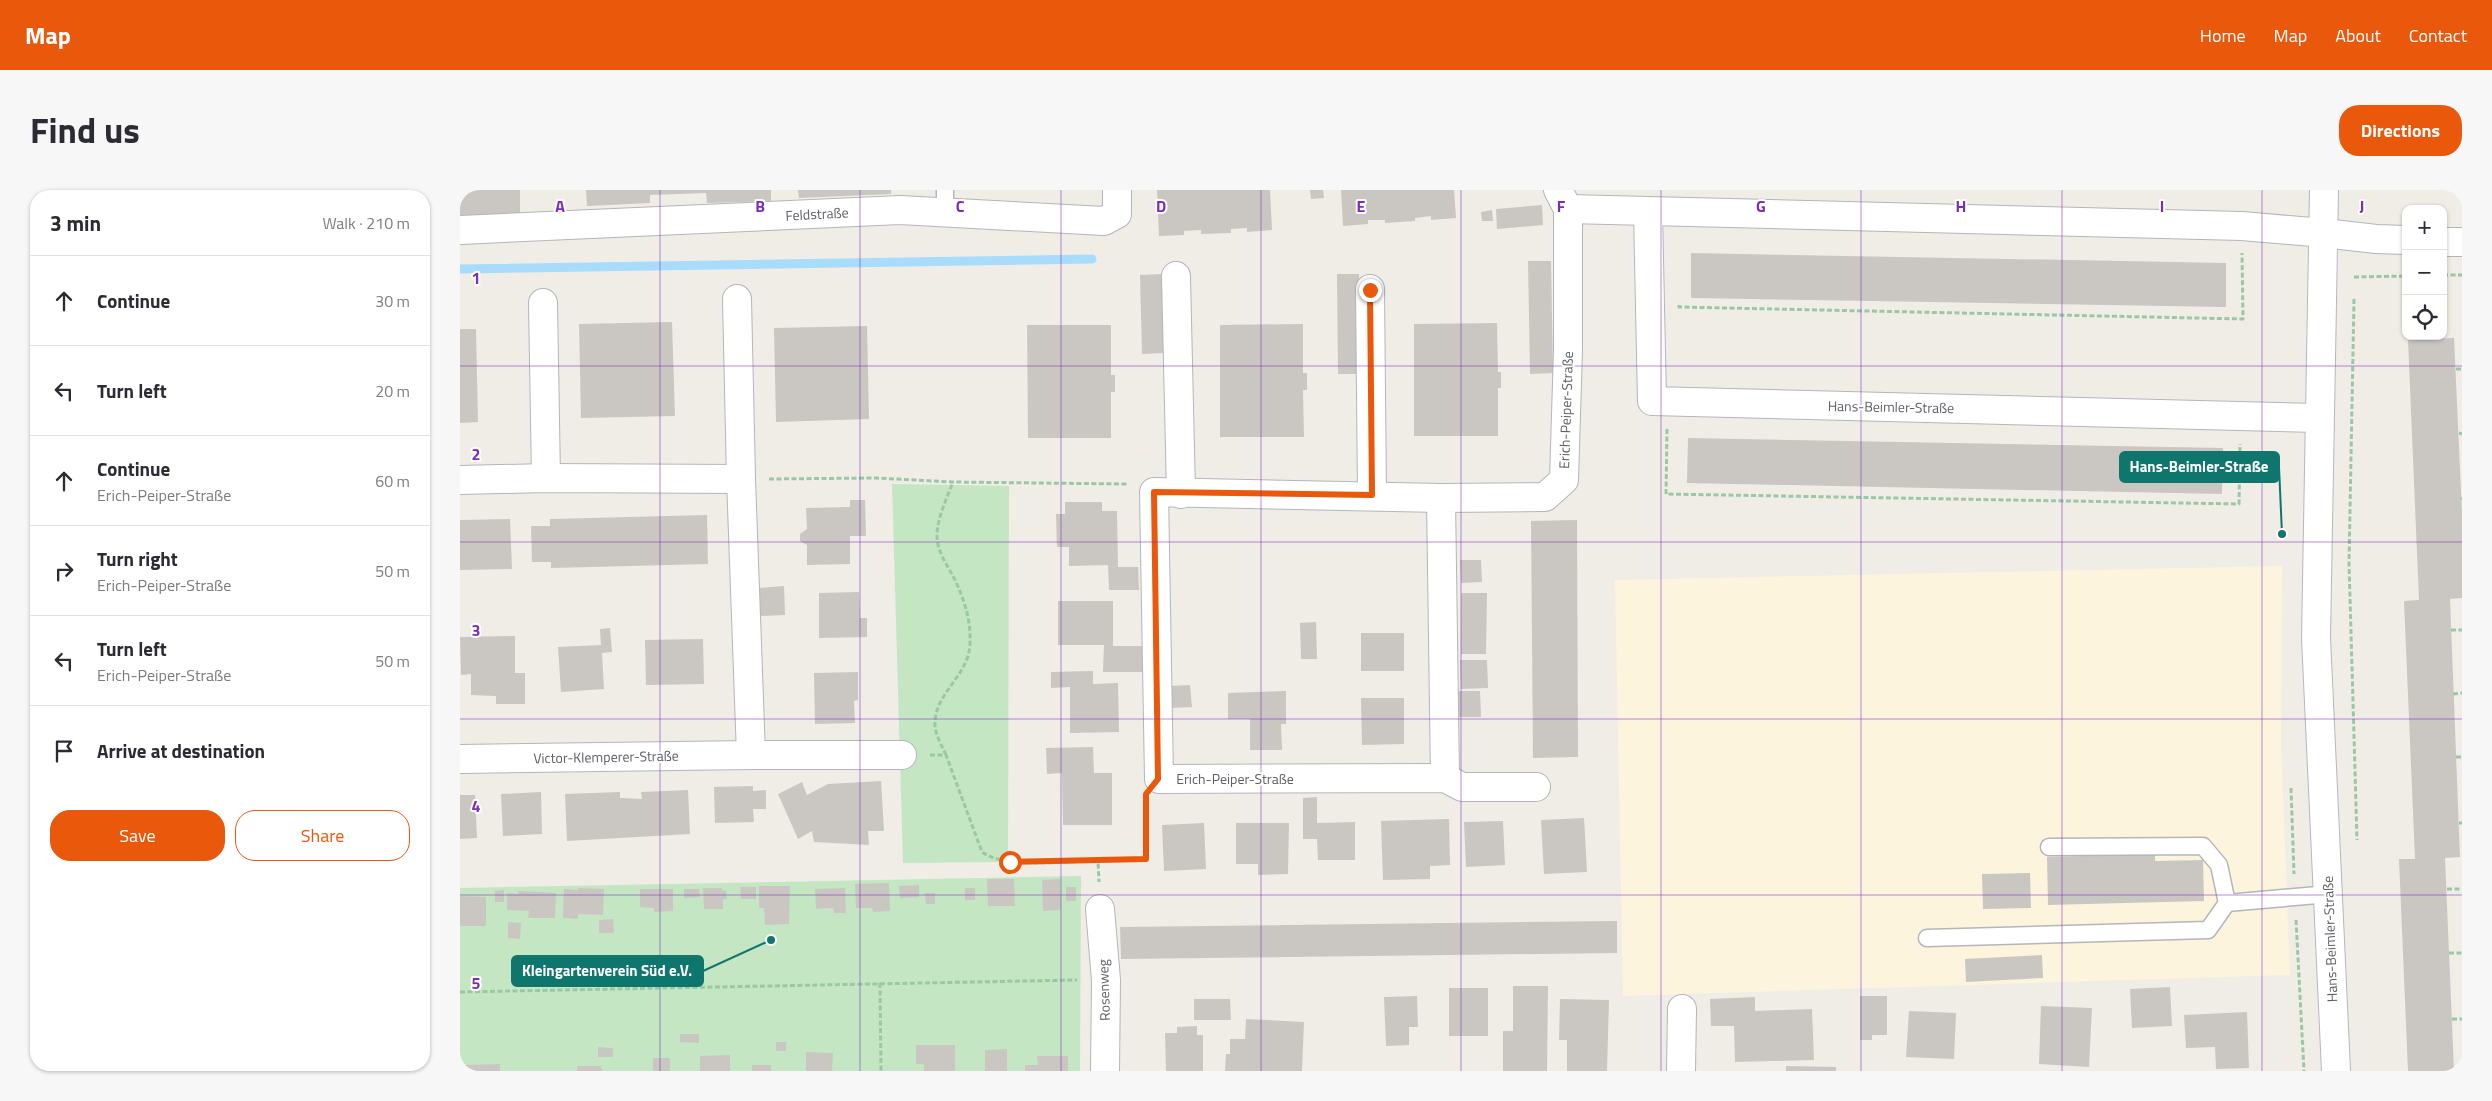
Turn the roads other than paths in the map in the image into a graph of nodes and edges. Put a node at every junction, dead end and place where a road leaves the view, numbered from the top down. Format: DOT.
graph roads {
  1 [pos="1117,190"];
  2 [pos="2324,190"];
  3 [pos="1563,200"];
  4 [pos="945,201"];
  5 [pos="1648,211"];
  6 [pos="460,230"];
  7 [pos="2324,233"];
  8 [pos="2402,240"];
  9 [pos="2447,242"];
  10 [pos="2462,242"];
  11 [pos="1176,276"];
  12 [pos="1370,290"];
  13 [pos="737,299"];
  14 [pos="543,302"];
  15 [pos="2319,418"];
  16 [pos="546,478"];
  17 [pos="741,479"];
  18 [pos="460,480"];
  19 [pos="1181,494"];
  20 [pos="1372,495"];
  21 [pos="1441,498"];
  22 [pos="751,755"];
  23 [pos="902,755"];
  24 [pos="460,759"];
  25 [pos="1445,778"];
  26 [pos="1536,787"];
  27 [pos="2049,848"];
  28 [pos="2328,894"];
  29 [pos="2227,903"];
  30 [pos="1100,909"];
  31 [pos="1927,938"];
  32 [pos="1682,1008"];
  33 [pos="1105,1071"];
  34 [pos="1681,1071"];
  35 [pos="2336,1071"];
  1 -- 4 [label="street, Feldstraße"];
  2 -- 7 [label="street, Hans-Beimler-Straße"];
  3 -- 5 [label="street"];
  3 -- 21 [label="street, Erich-Peiper-Straße"];
  4 -- 6 [label="street, Feldstraße"];
  5 -- 7 [label="street"];
  5 -- 15 [label="street, Hans-Beimler-Straße"];
  7 -- 8 [label="street"];
  7 -- 15 [label="street, Hans-Beimler-Straße"];
  9 -- 10 [label="street"];
  11 -- 19 [label="street"];
  12 -- 20 [label="street"];
  13 -- 17 [label="street"];
  14 -- 16 [label="street"];
  15 -- 28 [label="street, Hans-Beimler-Straße"];
  16 -- 17 [label="street"];
  16 -- 18 [label="street"];
  17 -- 22 [label="street"];
  19 -- 20 [label="street, Erich-Peiper-Straße"];
  19 -- 25 [label="street, Erich-Peiper-Straße"];
  20 -- 21 [label="street, Erich-Peiper-Straße"];
  21 -- 25 [label="street"];
  22 -- 23 [label="street, Victor-Klemperer-Straße"];
  22 -- 24 [label="street, Victor-Klemperer-Straße"];
  25 -- 26 [label="street, Erich-Peiper-Straße"];
  27 -- 29 [label="lane"];
  28 -- 29 [label="lane"];
  28 -- 35 [label="street, Hans-Beimler-Straße"];
  29 -- 31 [label="lane"];
  30 -- 33 [label="street, Rosenweg"];
  32 -- 34 [label="street"];
}
